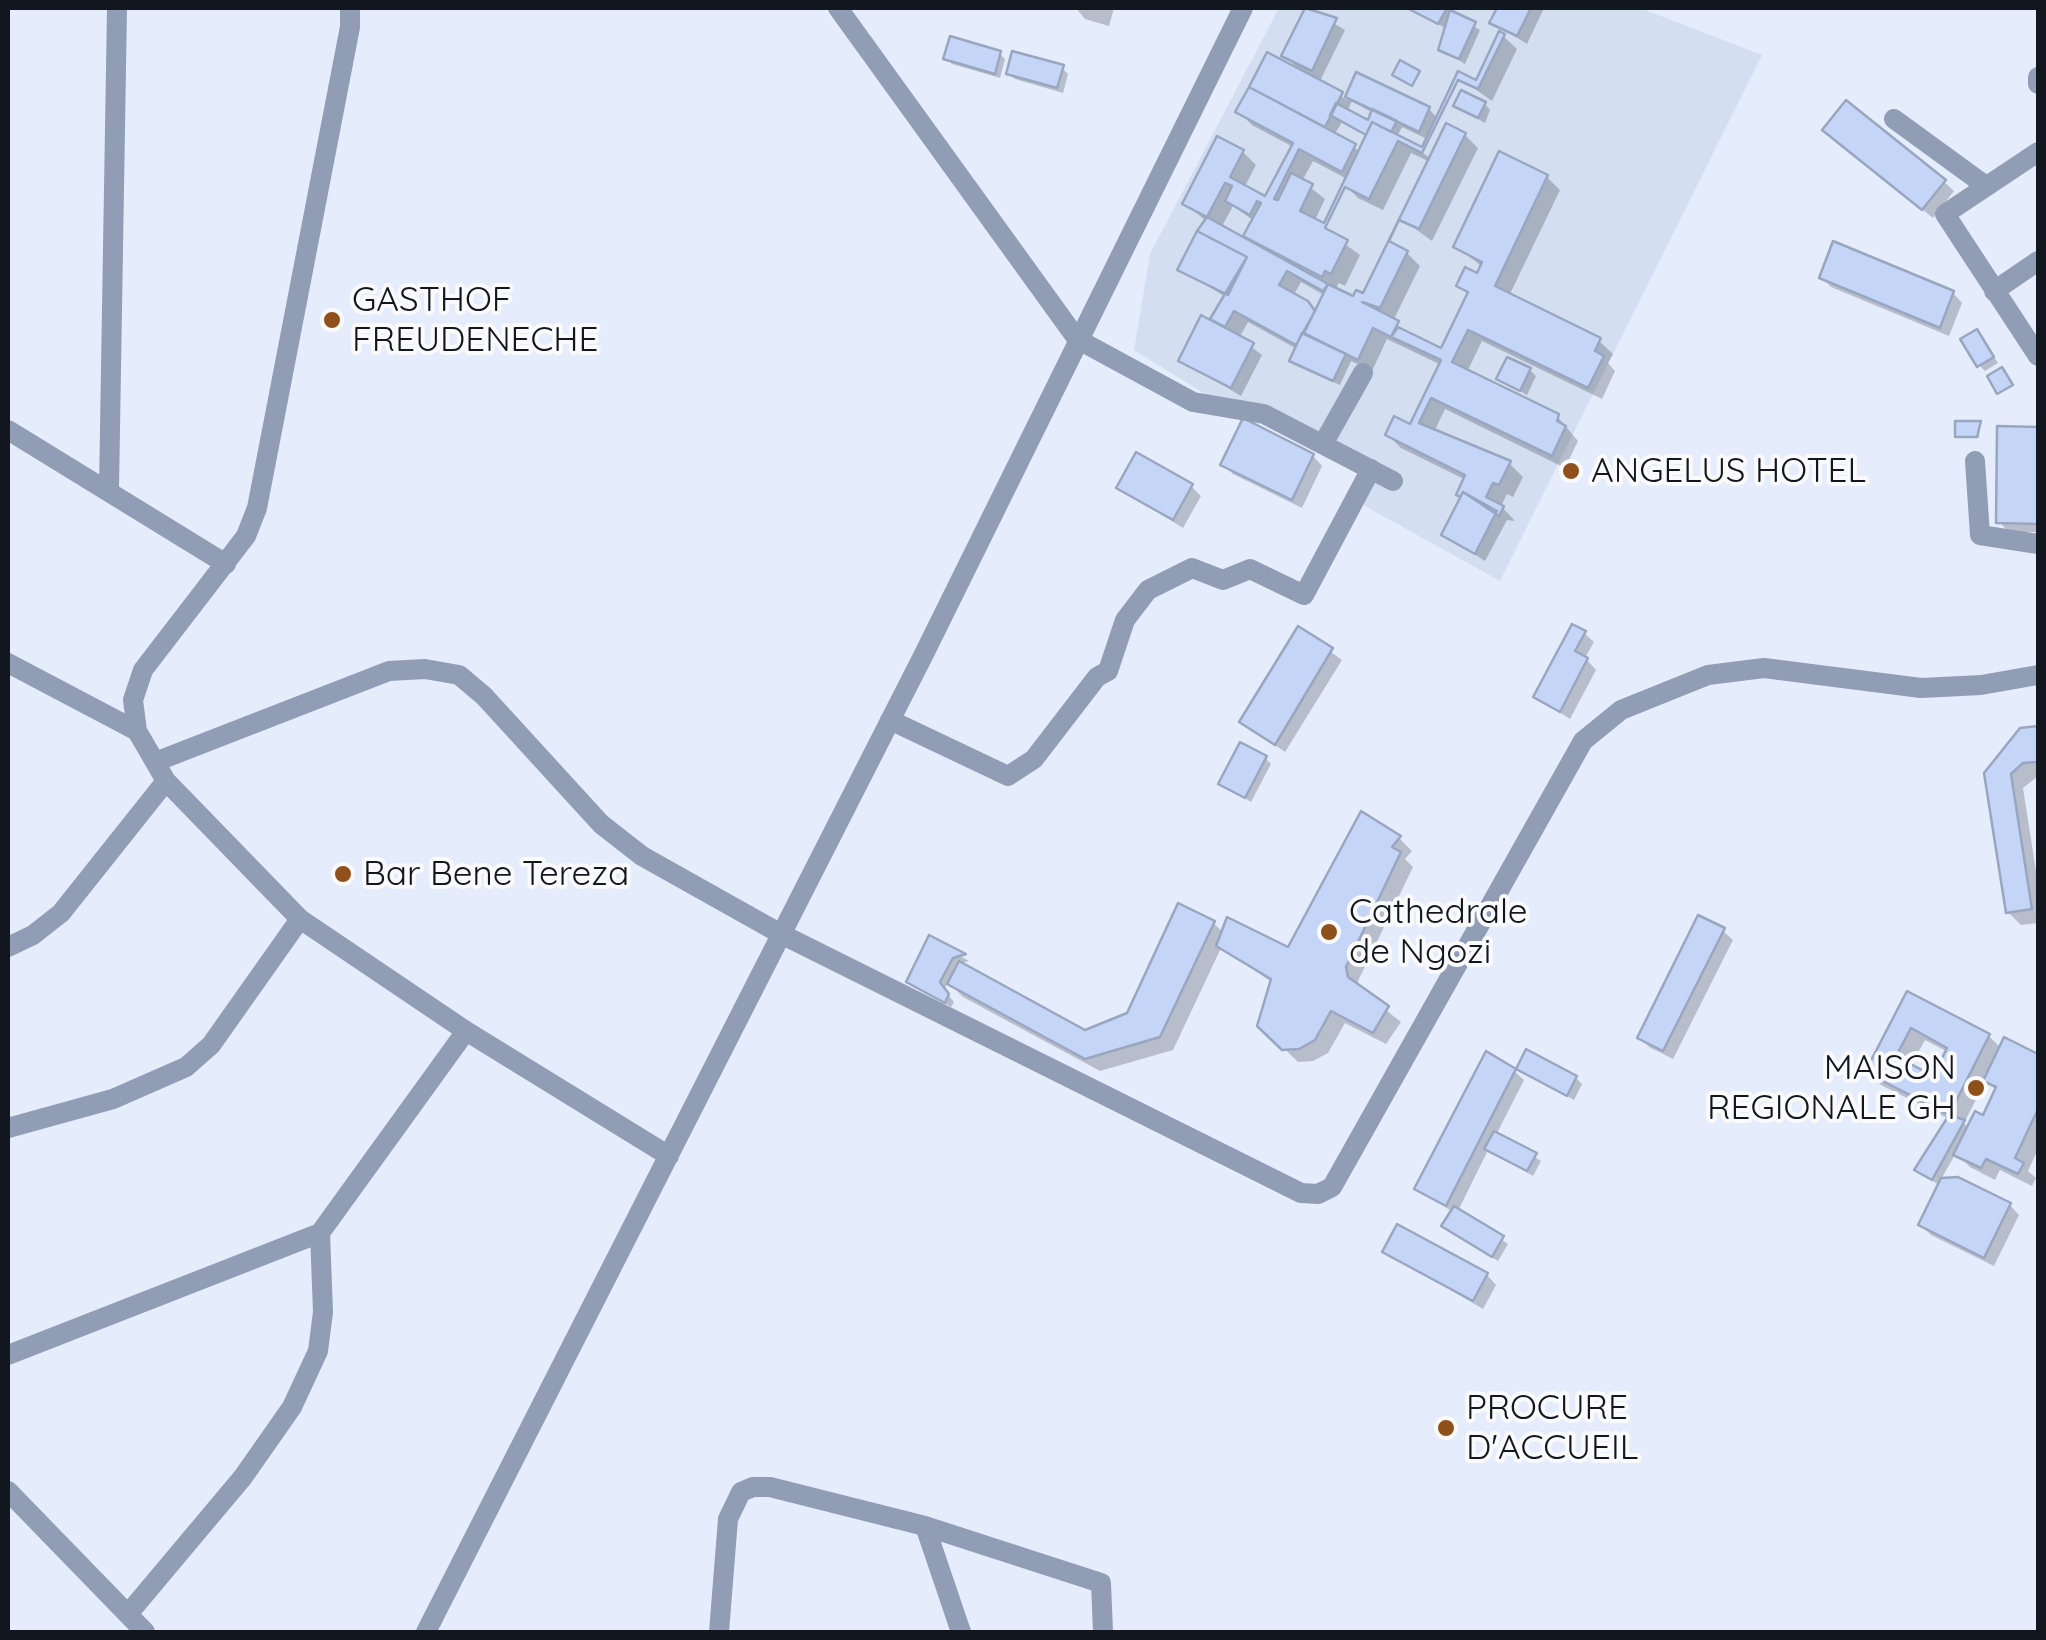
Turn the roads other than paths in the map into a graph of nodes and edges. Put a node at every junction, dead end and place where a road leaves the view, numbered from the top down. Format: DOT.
graph roads {
  1 [pos="117,8"];
  2 [pos="350,8"];
  3 [pos="838,8"];
  4 [pos="1243,8"];
  5 [pos="1894,118"];
  6 [pos="2038,152"];
  7 [pos="1986,186"];
  8 [pos="2038,261"];
  9 [pos="1994,290"];
  10 [pos="1077,340"];
  11 [pos="2038,356"];
  12 [pos="1363,373"];
  13 [pos="8,430"];
  14 [pos="1323,444"];
  15 [pos="1975,461"];
  16 [pos="1371,469"];
  17 [pos="1392,480"];
  18 [pos="108,489"];
  19 [pos="2038,544"];
  20 [pos="226,564"];
  21 [pos="8,663"];
  22 [pos="2038,676"];
  23 [pos="890,720"];
  24 [pos="137,730"];
  25 [pos="155,762"];
  26 [pos="166,781"];
  27 [pos="300,919"];
  28 [pos="782,934"];
  29 [pos="8,946"];
  30 [pos="466,1030"];
  31 [pos="8,1128"];
  32 [pos="669,1156"];
  33 [pos="320,1233"];
  34 [pos="8,1355"];
  35 [pos="8,1492"];
  36 [pos="925,1526"];
  37 [pos="128,1614"];
  38 [pos="146,1632"];
  39 [pos="426,1632"];
  40 [pos="719,1632"];
  41 [pos="961,1632"];
  42 [pos="1103,1632"];
  1 -- 18 [label="street"];
  2 -- 20 [label="street"];
  3 -- 10 [label="street"];
  4 -- 10 [label="street"];
  5 -- 7 [label="street"];
  6 -- 7 [label="street"];
  7 -- 9 [label="street"];
  8 -- 9 [label="street"];
  9 -- 11 [label="street"];
  10 -- 14 [label="street"];
  10 -- 23 [label="street"];
  12 -- 14 [label="street"];
  13 -- 18 [label="street"];
  14 -- 16 [label="street"];
  15 -- 19 [label="street"];
  16 -- 17 [label="street"];
  16 -- 23 [label="street"];
  18 -- 20 [label="street"];
  20 -- 24 [label="street"];
  21 -- 24 [label="street"];
  22 -- 28 [label="street"];
  23 -- 28 [label="street"];
  24 -- 25 [label="street"];
  25 -- 26 [label="street"];
  25 -- 28 [label="street"];
  26 -- 27 [label="street"];
  26 -- 29 [label="street"];
  27 -- 30 [label="street"];
  27 -- 31 [label="street"];
  28 -- 32 [label="street"];
  30 -- 32 [label="street"];
  30 -- 33 [label="street"];
  32 -- 39 [label="street"];
  33 -- 34 [label="street"];
  33 -- 37 [label="street"];
  35 -- 37 [label="street"];
  36 -- 40 [label="street"];
  36 -- 41 [label="street"];
  36 -- 42 [label="street"];
  37 -- 38 [label="street"];
}
